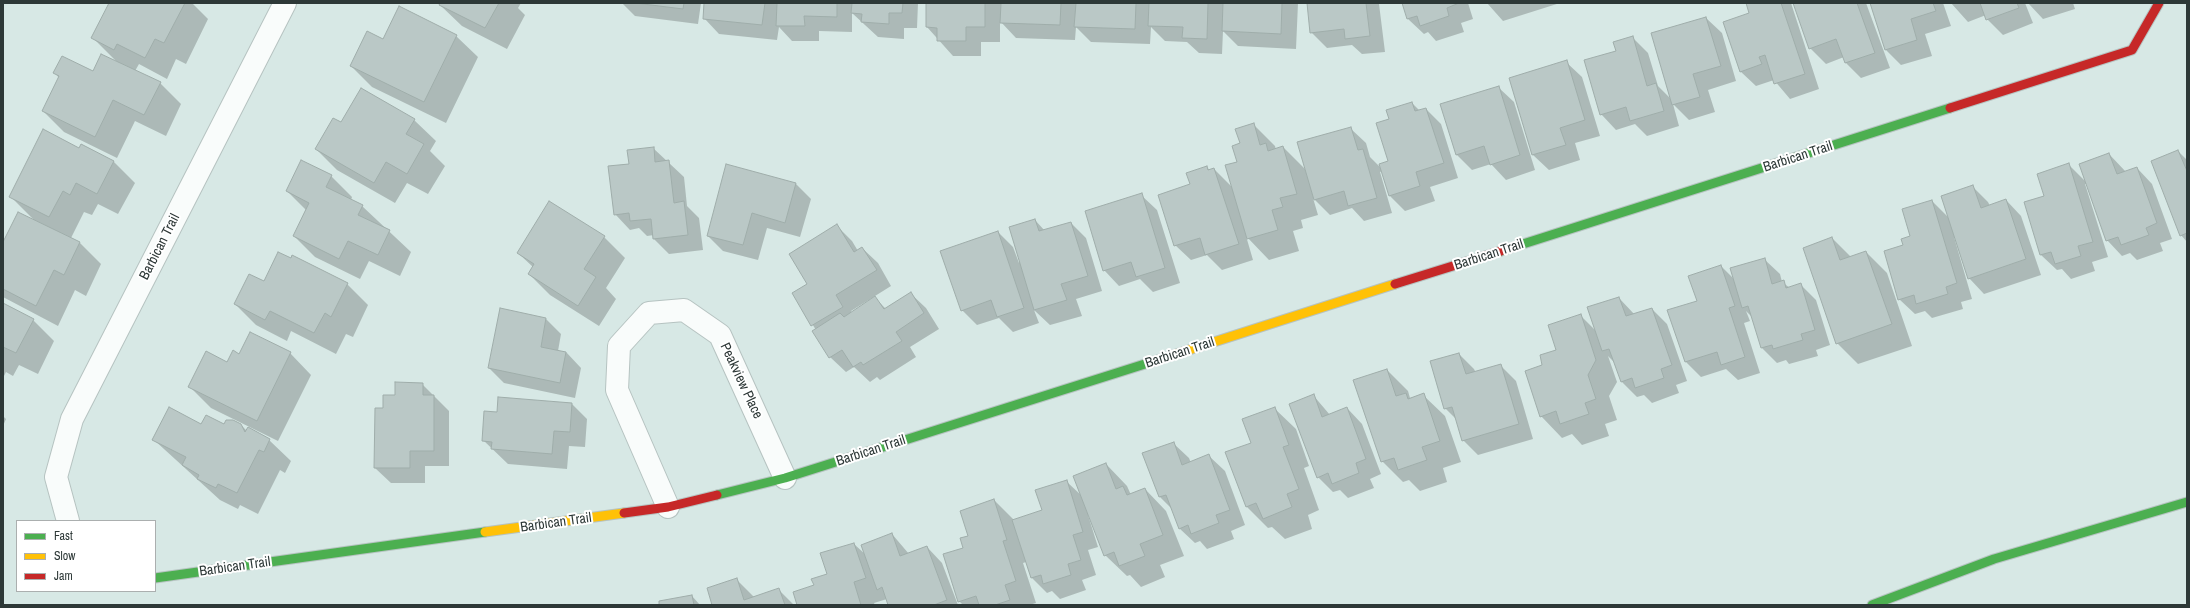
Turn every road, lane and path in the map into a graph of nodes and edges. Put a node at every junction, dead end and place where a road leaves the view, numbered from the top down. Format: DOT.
graph roads {
  1 [pos="285,3"];
  2 [pos="2159,3"];
  3 [pos="785,478"];
  4 [pos="2187,502"];
  5 [pos="668,507"];
  6 [pos="68,520"];
  7 [pos="156,578"];
  8 [pos="1872,605"];
  1 -- 6 [label="street, Barbican Trail"];
  2 -- 3 [label="main road, Barbican Trail"];
  3 -- 5 [label="main road, Barbican Trail"];
  3 -- 5 [label="street, Peakview Place"];
  4 -- 8 [label="main road"];
  5 -- 7 [label="main road, Barbican Trail"];
}
